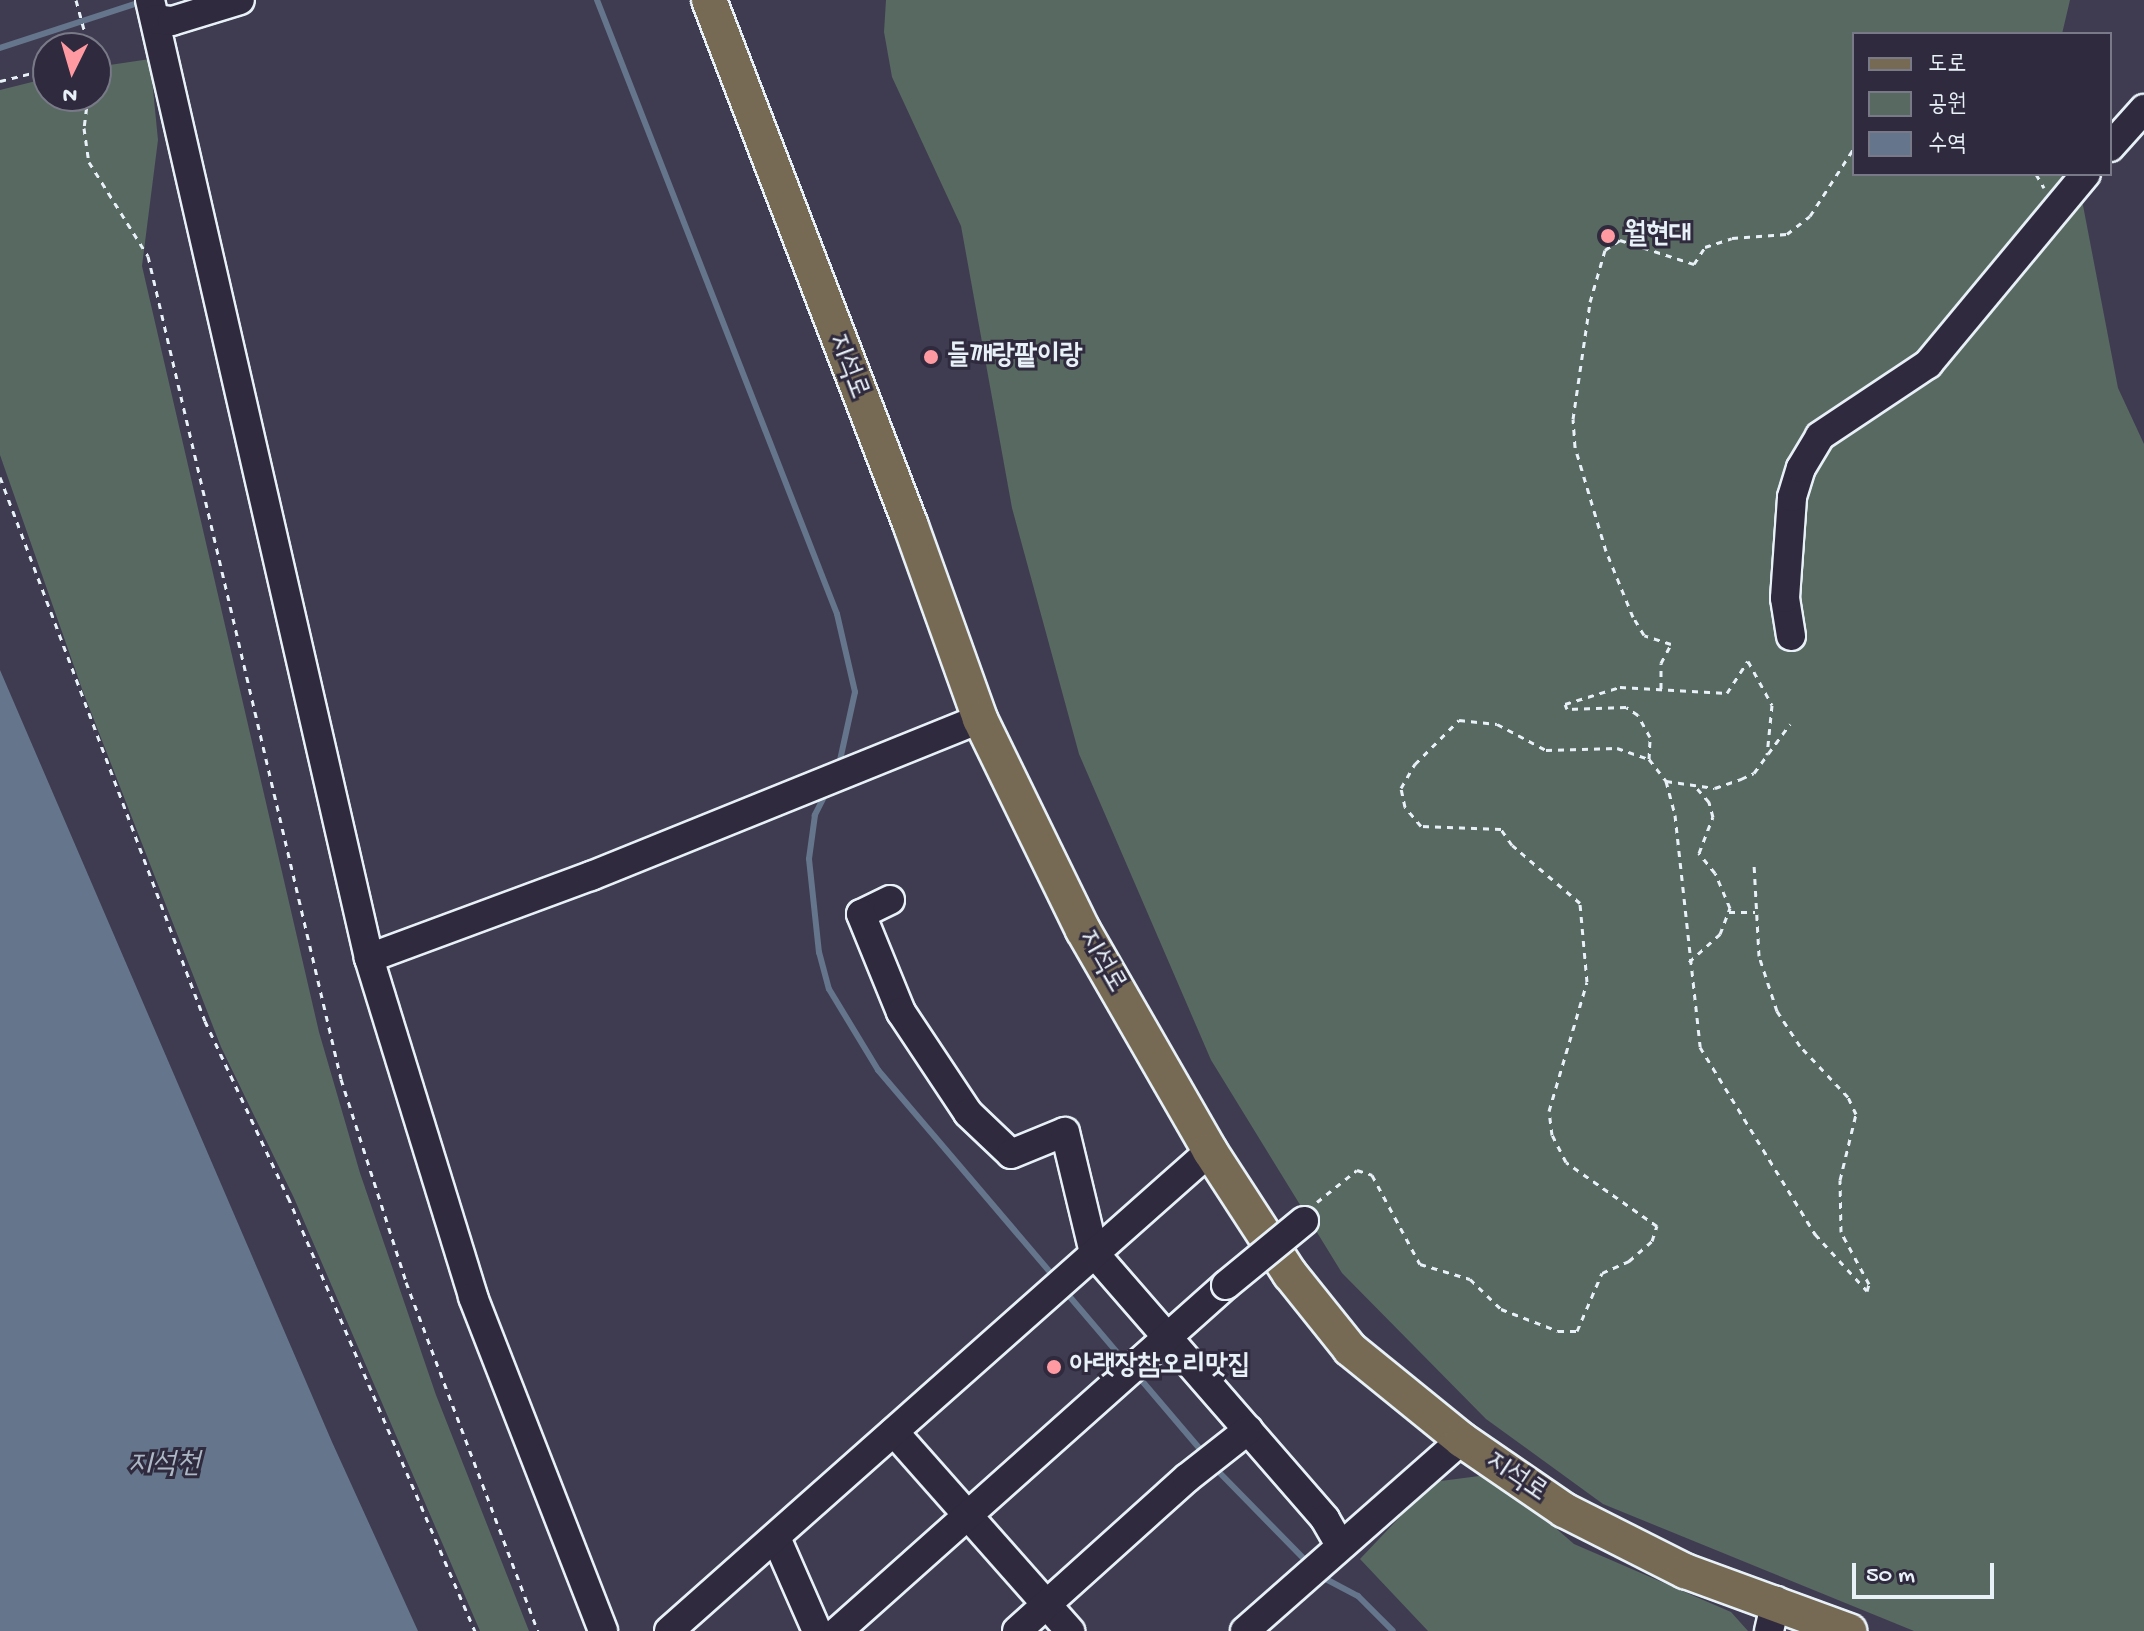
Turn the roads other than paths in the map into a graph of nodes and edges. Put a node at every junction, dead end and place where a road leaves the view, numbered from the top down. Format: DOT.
graph roads {
  1 [pos="240,0"];
  2 [pos="709,0"];
  3 [pos="152,10"];
  4 [pos="2144,109"];
  5 [pos="2112,145"];
  6 [pos="2084,176"];
  7 [pos="1791,636"];
  8 [pos="980,719"];
  9 [pos="890,900"];
  10 [pos="369,958"];
  11 [pos="1210,1151"];
  12 [pos="1309,1213"];
  13 [pos="1087,1262"];
  14 [pos="1158,1346"];
  15 [pos="894,1432"];
  16 [pos="1237,1437"];
  17 [pos="1462,1440"];
  18 [pos="969,1516"];
  19 [pos="777,1540"];
  20 [pos="1339,1543"];
  21 [pos="1048,1604"];
  22 [pos="1772,1616"];
  23 [pos="603,1631"];
  24 [pos="669,1631"];
  25 [pos="817,1631"];
  26 [pos="838,1631"];
  27 [pos="1017,1631"];
  28 [pos="1070,1631"];
  29 [pos="1245,1631"];
  30 [pos="1849,1631"];
  1 -- 3 [label="street"];
  2 -- 8 [label="main road, 지석로"];
  3 -- 10 [label="street"];
  4 -- 5 [label="street"];
  6 -- 7 [label="street"];
  8 -- 10 [label="street"];
  8 -- 11 [label="main road, 지석로"];
  9 -- 13 [label="street"];
  10 -- 23 [label="street"];
  11 -- 13 [label="street"];
  11 -- 17 [label="main road, 지석로"];
  12 -- 14 [label="street, bridge"];
  13 -- 14 [label="street"];
  13 -- 15 [label="street"];
  14 -- 16 [label="street"];
  14 -- 18 [label="street"];
  15 -- 18 [label="street"];
  15 -- 19 [label="street"];
  16 -- 20 [label="street"];
  16 -- 21 [label="street"];
  17 -- 20 [label="street"];
  17 -- 22 [label="main road, 지석로"];
  18 -- 21 [label="street"];
  18 -- 26 [label="street"];
  19 -- 24 [label="street"];
  19 -- 25 [label="street"];
  20 -- 29 [label="street"];
  21 -- 27 [label="street"];
  21 -- 28 [label="street"];
  22 -- 30 [label="main road, 지석로"];
}
